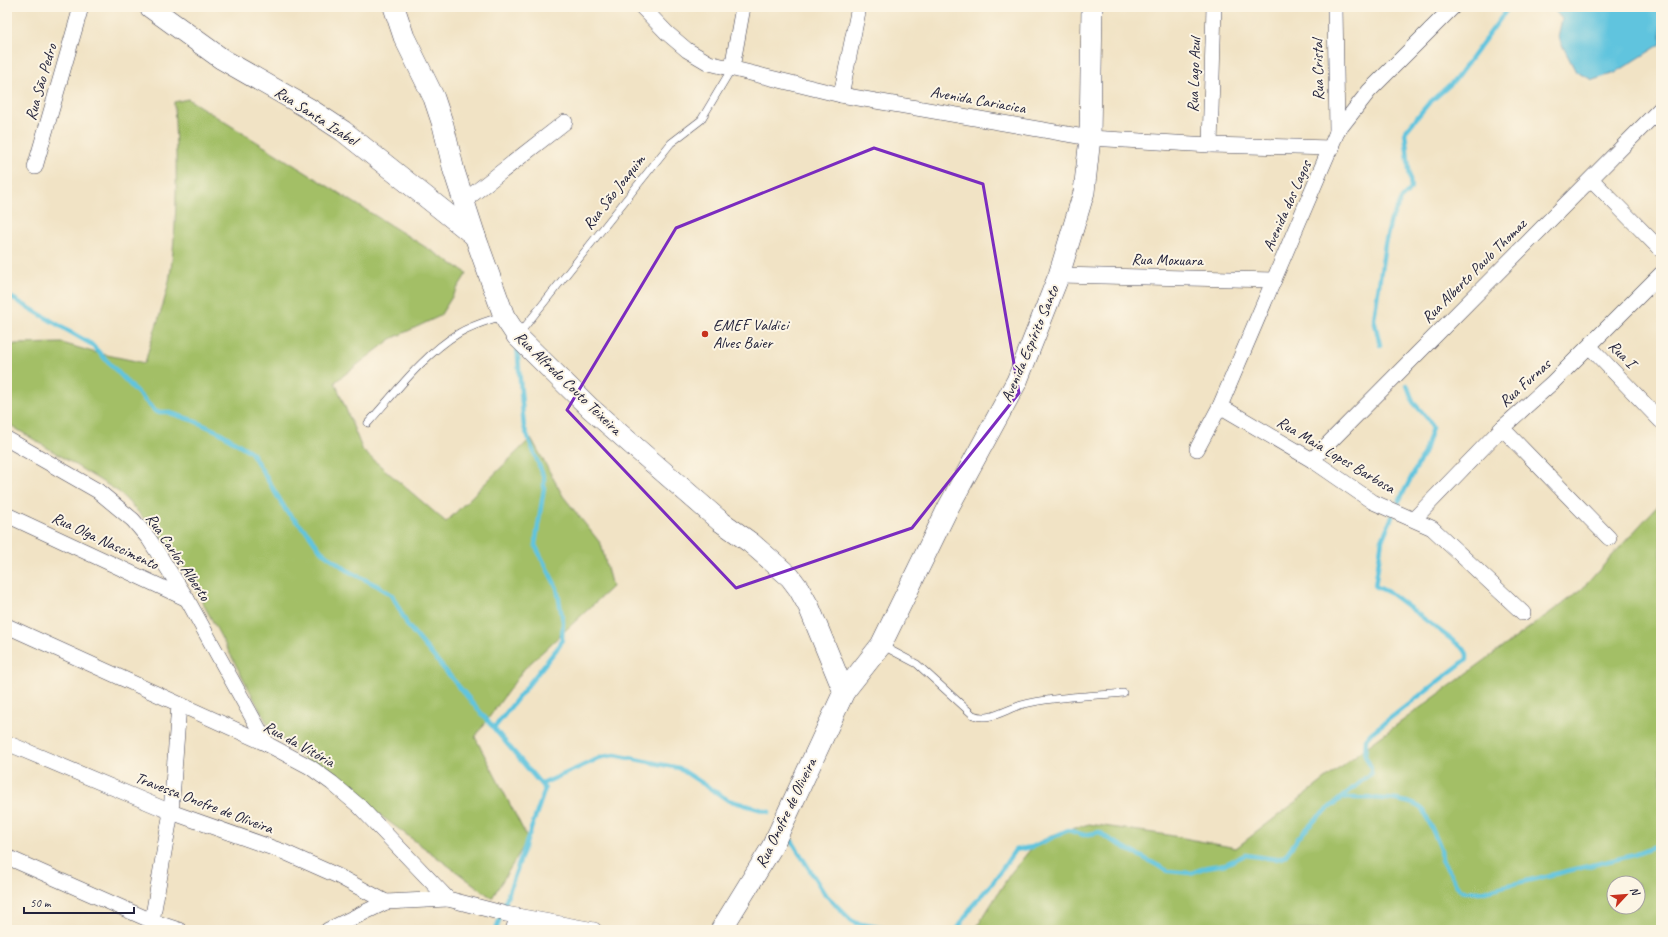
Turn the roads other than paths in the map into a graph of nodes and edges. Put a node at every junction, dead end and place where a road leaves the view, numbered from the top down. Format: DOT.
graph roads {
  1 [pos="81,7"];
  2 [pos="150,7"];
  3 [pos="394,7"];
  4 [pos="642,7"];
  5 [pos="743,7"];
  6 [pos="859,7"];
  7 [pos="1214,7"];
  8 [pos="1335,7"];
  9 [pos="1453,7"];
  10 [pos="1087,8"];
  11 [pos="732,68"];
  12 [pos="841,95"];
  13 [pos="1661,108"];
  14 [pos="565,122"];
  15 [pos="1337,132"];
  16 [pos="1090,138"];
  17 [pos="1210,145"];
  18 [pos="1332,148"];
  19 [pos="35,167"];
  20 [pos="1592,180"];
  21 [pos="464,202"];
  22 [pos="475,236"];
  23 [pos="1661,250"];
  24 [pos="1661,274"];
  25 [pos="1058,275"];
  26 [pos="1274,280"];
  27 [pos="504,316"];
  28 [pos="517,336"];
  29 [pos="1590,347"];
  30 [pos="1220,406"];
  31 [pos="1661,421"];
  32 [pos="368,423"];
  33 [pos="1502,428"];
  34 [pos="7,439"];
  35 [pos="1197,449"];
  36 [pos="1312,460"];
  37 [pos="7,515"];
  38 [pos="1414,519"];
  39 [pos="1609,538"];
  40 [pos="187,599"];
  41 [pos="1523,613"];
  42 [pos="7,626"];
  43 [pos="881,646"];
  44 [pos="844,692"];
  45 [pos="1122,693"];
  46 [pos="179,705"];
  47 [pos="7,743"];
  48 [pos="267,744"];
  49 [pos="171,812"];
  50 [pos="7,857"];
  51 [pos="448,899"];
  52 [pos="386,902"];
  53 [pos="152,921"];
  54 [pos="516,923"];
  55 [pos="179,930"];
  56 [pos="328,930"];
  57 [pos="594,930"];
  58 [pos="721,930"];
  1 -- 19 [label="street, Rua São Pedro"];
  2 -- 22 [label="street, Rua Santa Izabel"];
  3 -- 21 [label="street, Rua Alfredo Couto Teixeira"];
  4 -- 11 [label="street, Avenida Cariacica"];
  5 -- 11 [label="street"];
  6 -- 12 [label="street"];
  7 -- 17 [label="street, Rua Lago Azul"];
  8 -- 15 [label="street, Rua Cristal"];
  9 -- 15 [label="street, Avenida dos Lagos"];
  10 -- 16 [label="street, Avenida Espírito Santo"];
  11 -- 12 [label="street, Avenida Cariacica"];
  11 -- 28 [label="lane, Rua São Joaquim"];
  12 -- 16 [label="street, Avenida Cariacica"];
  13 -- 20 [label="street, Rua Alberto Paulo Thomaz"];
  14 -- 21 [label="street"];
  15 -- 18 [label="street, Avenida dos Lagos"];
  16 -- 17 [label="street, Avenida Cariacica"];
  16 -- 25 [label="street, Avenida Espírito Santo"];
  17 -- 18 [label="street, Avenida Cariacica"];
  18 -- 26 [label="street, Avenida dos Lagos"];
  20 -- 23 [label="street"];
  20 -- 36 [label="street, Rua Alberto Paulo Thomaz"];
  21 -- 22 [label="street, Rua Alfredo Couto Teixeira"];
  22 -- 27 [label="street, Rua Alfredo Couto Teixeira"];
  24 -- 29 [label="street, Rua Furnas"];
  25 -- 26 [label="street, Rua Moxuara"];
  25 -- 43 [label="street, Avenida Espírito Santo"];
  26 -- 30 [label="street, Avenida dos Lagos"];
  27 -- 28 [label="street, Rua Alfredo Couto Teixeira"];
  27 -- 32 [label="lane"];
  28 -- 44 [label="street, Rua Alfredo Couto Teixeira"];
  29 -- 31 [label="street, Rua I"];
  29 -- 33 [label="street, Rua Furnas"];
  30 -- 35 [label="street, Avenida dos Lagos"];
  30 -- 36 [label="street, Rua Maia Lopes Barbosa"];
  33 -- 38 [label="street, Rua Furnas"];
  33 -- 39 [label="street"];
  34 -- 40 [label="street, Rua Carlos Alberto"];
  36 -- 38 [label="street, Rua Maia Lopes Barbosa"];
  37 -- 40 [label="street, Rua Olga Nascimento"];
  38 -- 41 [label="street, Rua Maia Lopes Barbosa"];
  40 -- 48 [label="street, Rua Carlos Alberto"];
  42 -- 46 [label="street, Rua da Vitória"];
  43 -- 44 [label="street, Avenida Espírito Santo"];
  43 -- 45 [label="lane"];
  44 -- 58 [label="street, Rua Onofre de Oliveira"];
  46 -- 48 [label="street, Rua da Vitória"];
  46 -- 49 [label="street"];
  47 -- 49 [label="street, Travessa Onofre de Oliveira"];
  48 -- 51 [label="street, Rua da Vitória"];
  49 -- 52 [label="street, Travessa Onofre de Oliveira"];
  49 -- 53 [label="street"];
  50 -- 53 [label="street"];
  51 -- 52 [label="street"];
  51 -- 54 [label="street"];
  52 -- 56 [label="street"];
  53 -- 55 [label="street"];
  54 -- 57 [label="street"];
}
